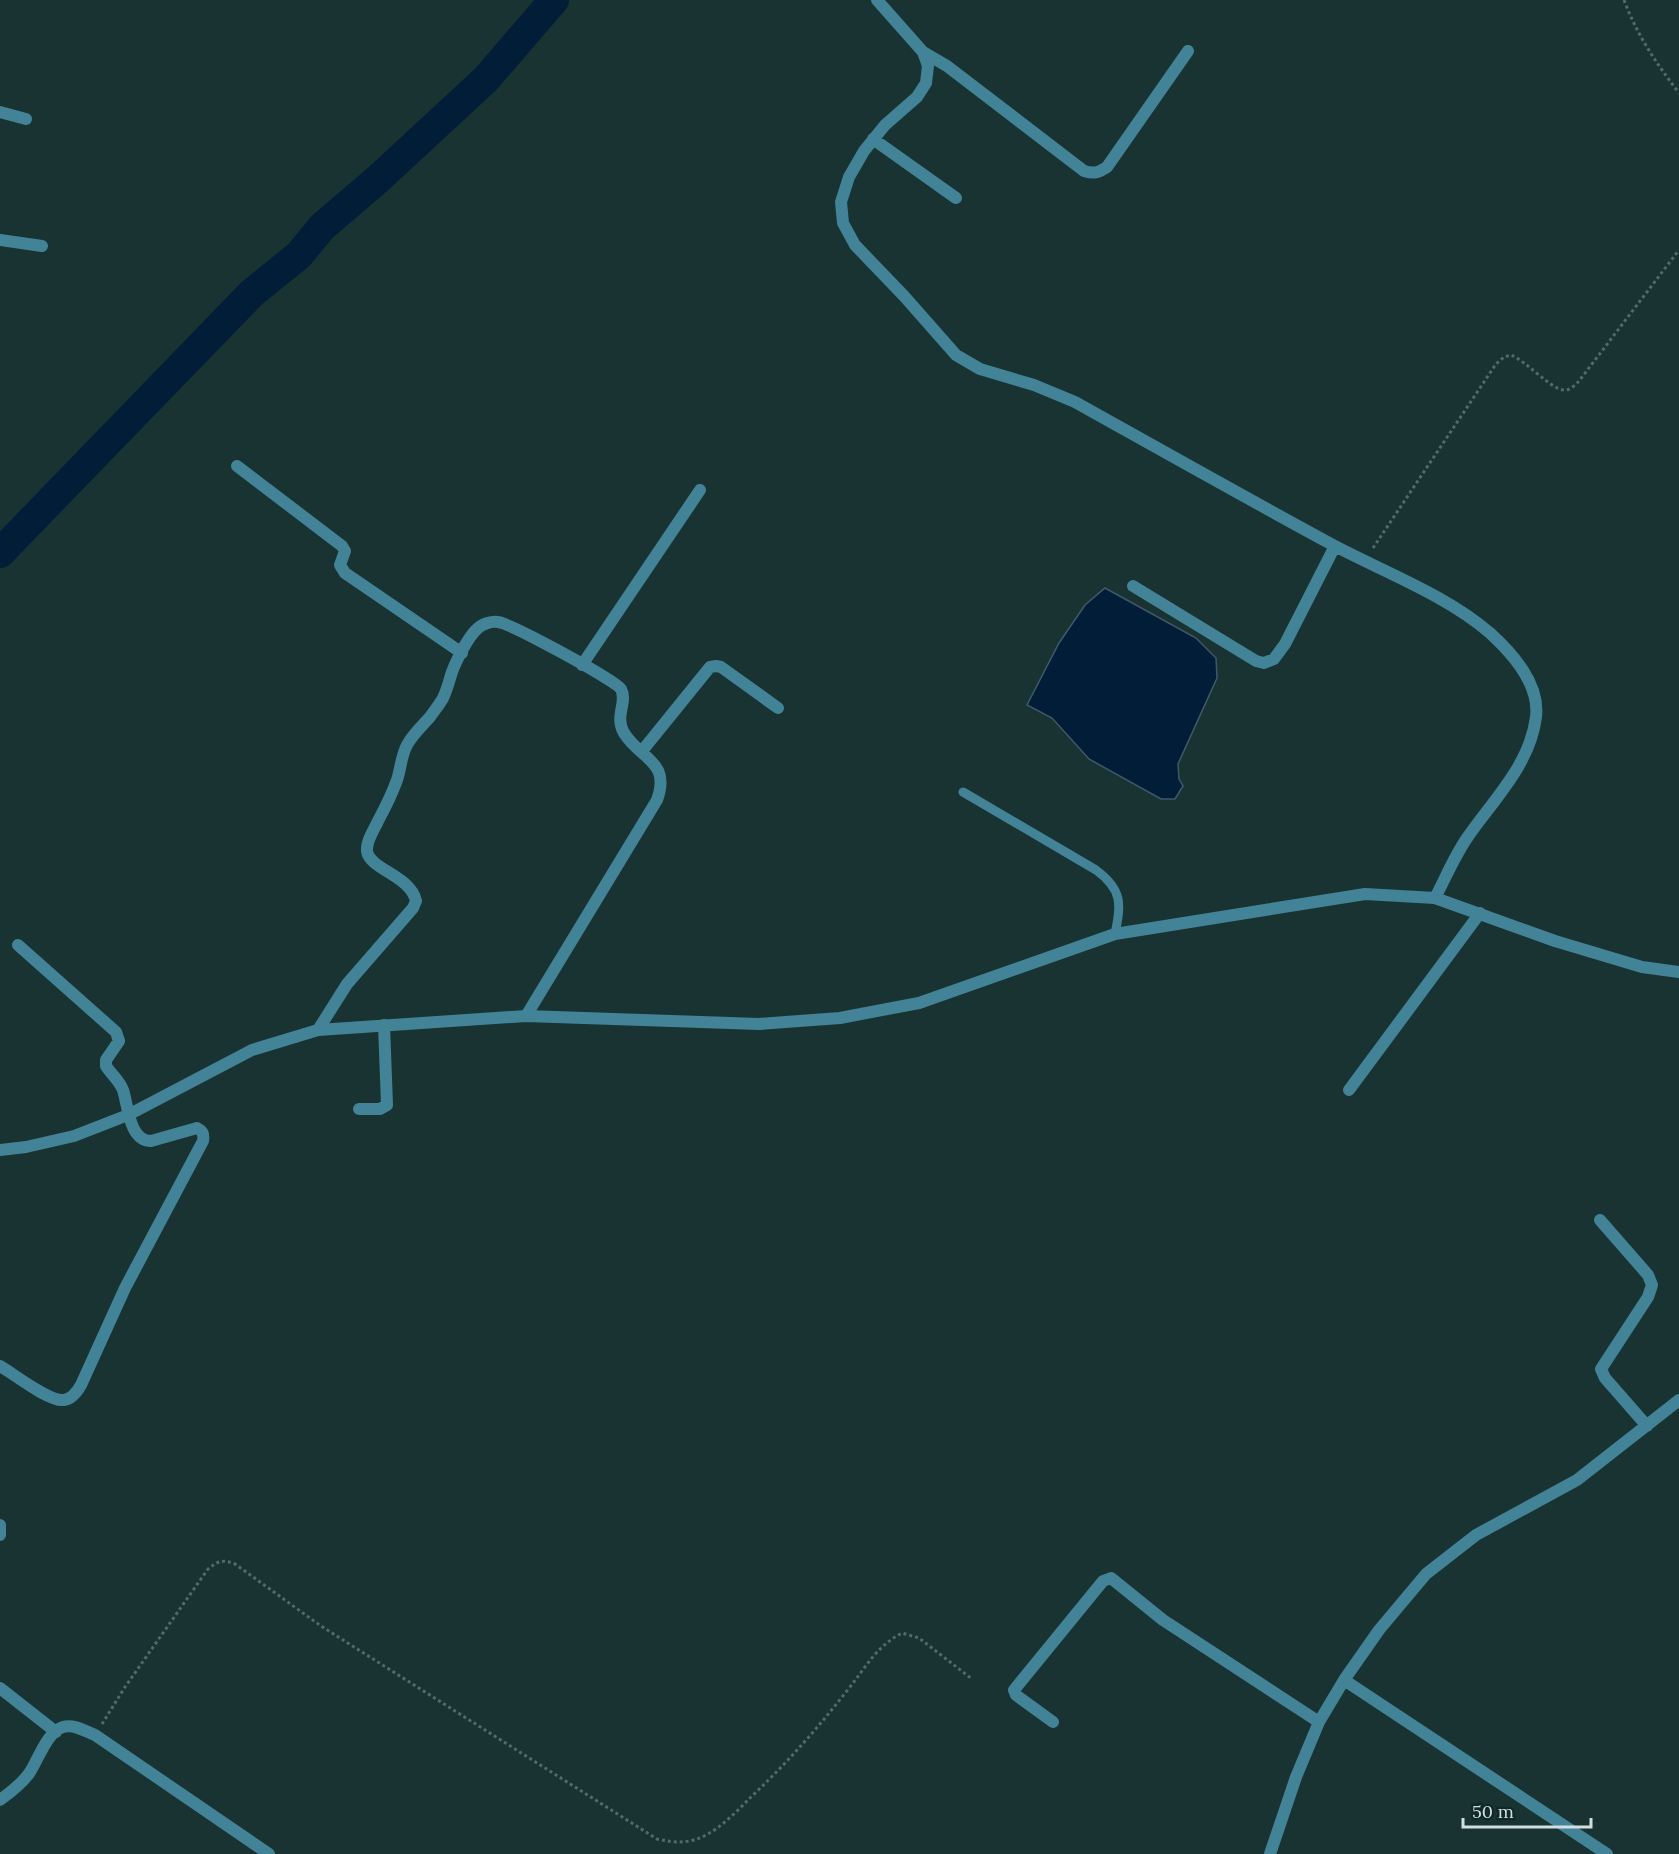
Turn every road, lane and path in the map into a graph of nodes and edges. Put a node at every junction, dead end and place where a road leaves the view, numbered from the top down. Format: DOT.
graph roads {
  1 [pos="877,0"];
  2 [pos="1624,0"];
  3 [pos="1188,51"];
  4 [pos="922,52"];
  5 [pos="1679,93"];
  6 [pos="0,112"];
  7 [pos="26,119"];
  8 [pos="873,139"];
  9 [pos="956,198"];
  10 [pos="0,240"];
  11 [pos="42,246"];
  12 [pos="1679,250"];
  13 [pos="237,466"];
  14 [pos="700,490"];
  15 [pos="1335,546"];
  16 [pos="1365,560"];
  17 [pos="1132,586"];
  18 [pos="462,652"];
  19 [pos="582,664"];
  20 [pos="778,708"];
  21 [pos="642,751"];
  22 [pos="963,792"];
  23 [pos="1435,898"];
  24 [pos="1480,914"];
  25 [pos="1115,934"];
  26 [pos="18,945"];
  27 [pos="1679,972"];
  28 [pos="526,1016"];
  29 [pos="384,1025"];
  30 [pos="318,1030"];
  31 [pos="1348,1090"];
  32 [pos="359,1109"];
  33 [pos="128,1115"];
  34 [pos="0,1150"];
  35 [pos="1600,1220"];
  36 [pos="0,1366"];
  37 [pos="1679,1400"];
  38 [pos="1647,1426"];
  39 [pos="0,1525"];
  40 [pos="0,1535"];
  41 [pos="972,1679"];
  42 [pos="1344,1680"];
  43 [pos="0,1688"];
  44 [pos="1053,1722"];
  45 [pos="1319,1722"];
  46 [pos="56,1731"];
  47 [pos="95,1735"];
  48 [pos="0,1800"];
  49 [pos="269,1854"];
  50 [pos="1270,1854"];
  51 [pos="1607,1854"];
  1 -- 4 [label="street"];
  2 -- 5 [label="path"];
  3 -- 4 [label="street"];
  4 -- 8 [label="street"];
  6 -- 7 [label="street"];
  8 -- 9 [label="street"];
  8 -- 15 [label="street"];
  10 -- 11 [label="street"];
  12 -- 16 [label="path"];
  13 -- 18 [label="street"];
  14 -- 19 [label="street"];
  15 -- 16 [label="street"];
  15 -- 17 [label="street"];
  16 -- 23 [label="street"];
  18 -- 19 [label="street"];
  18 -- 30 [label="street"];
  19 -- 21 [label="street"];
  20 -- 21 [label="street"];
  21 -- 28 [label="street"];
  22 -- 25 [label="lane"];
  23 -- 24 [label="street"];
  23 -- 25 [label="street"];
  24 -- 27 [label="street"];
  24 -- 31 [label="street"];
  25 -- 28 [label="street"];
  26 -- 33 [label="street"];
  28 -- 29 [label="street"];
  29 -- 30 [label="street"];
  29 -- 32 [label="street"];
  30 -- 33 [label="street"];
  33 -- 34 [label="street"];
  33 -- 36 [label="street"];
  35 -- 38 [label="street"];
  37 -- 38 [label="street"];
  38 -- 42 [label="street"];
  39 -- 40 [label="street"];
  41 -- 47 [label="path"];
  42 -- 45 [label="street"];
  42 -- 51 [label="street"];
  43 -- 46 [label="street"];
  44 -- 45 [label="street"];
  45 -- 50 [label="street"];
  46 -- 47 [label="street"];
  46 -- 48 [label="street"];
  47 -- 49 [label="street"];
}
